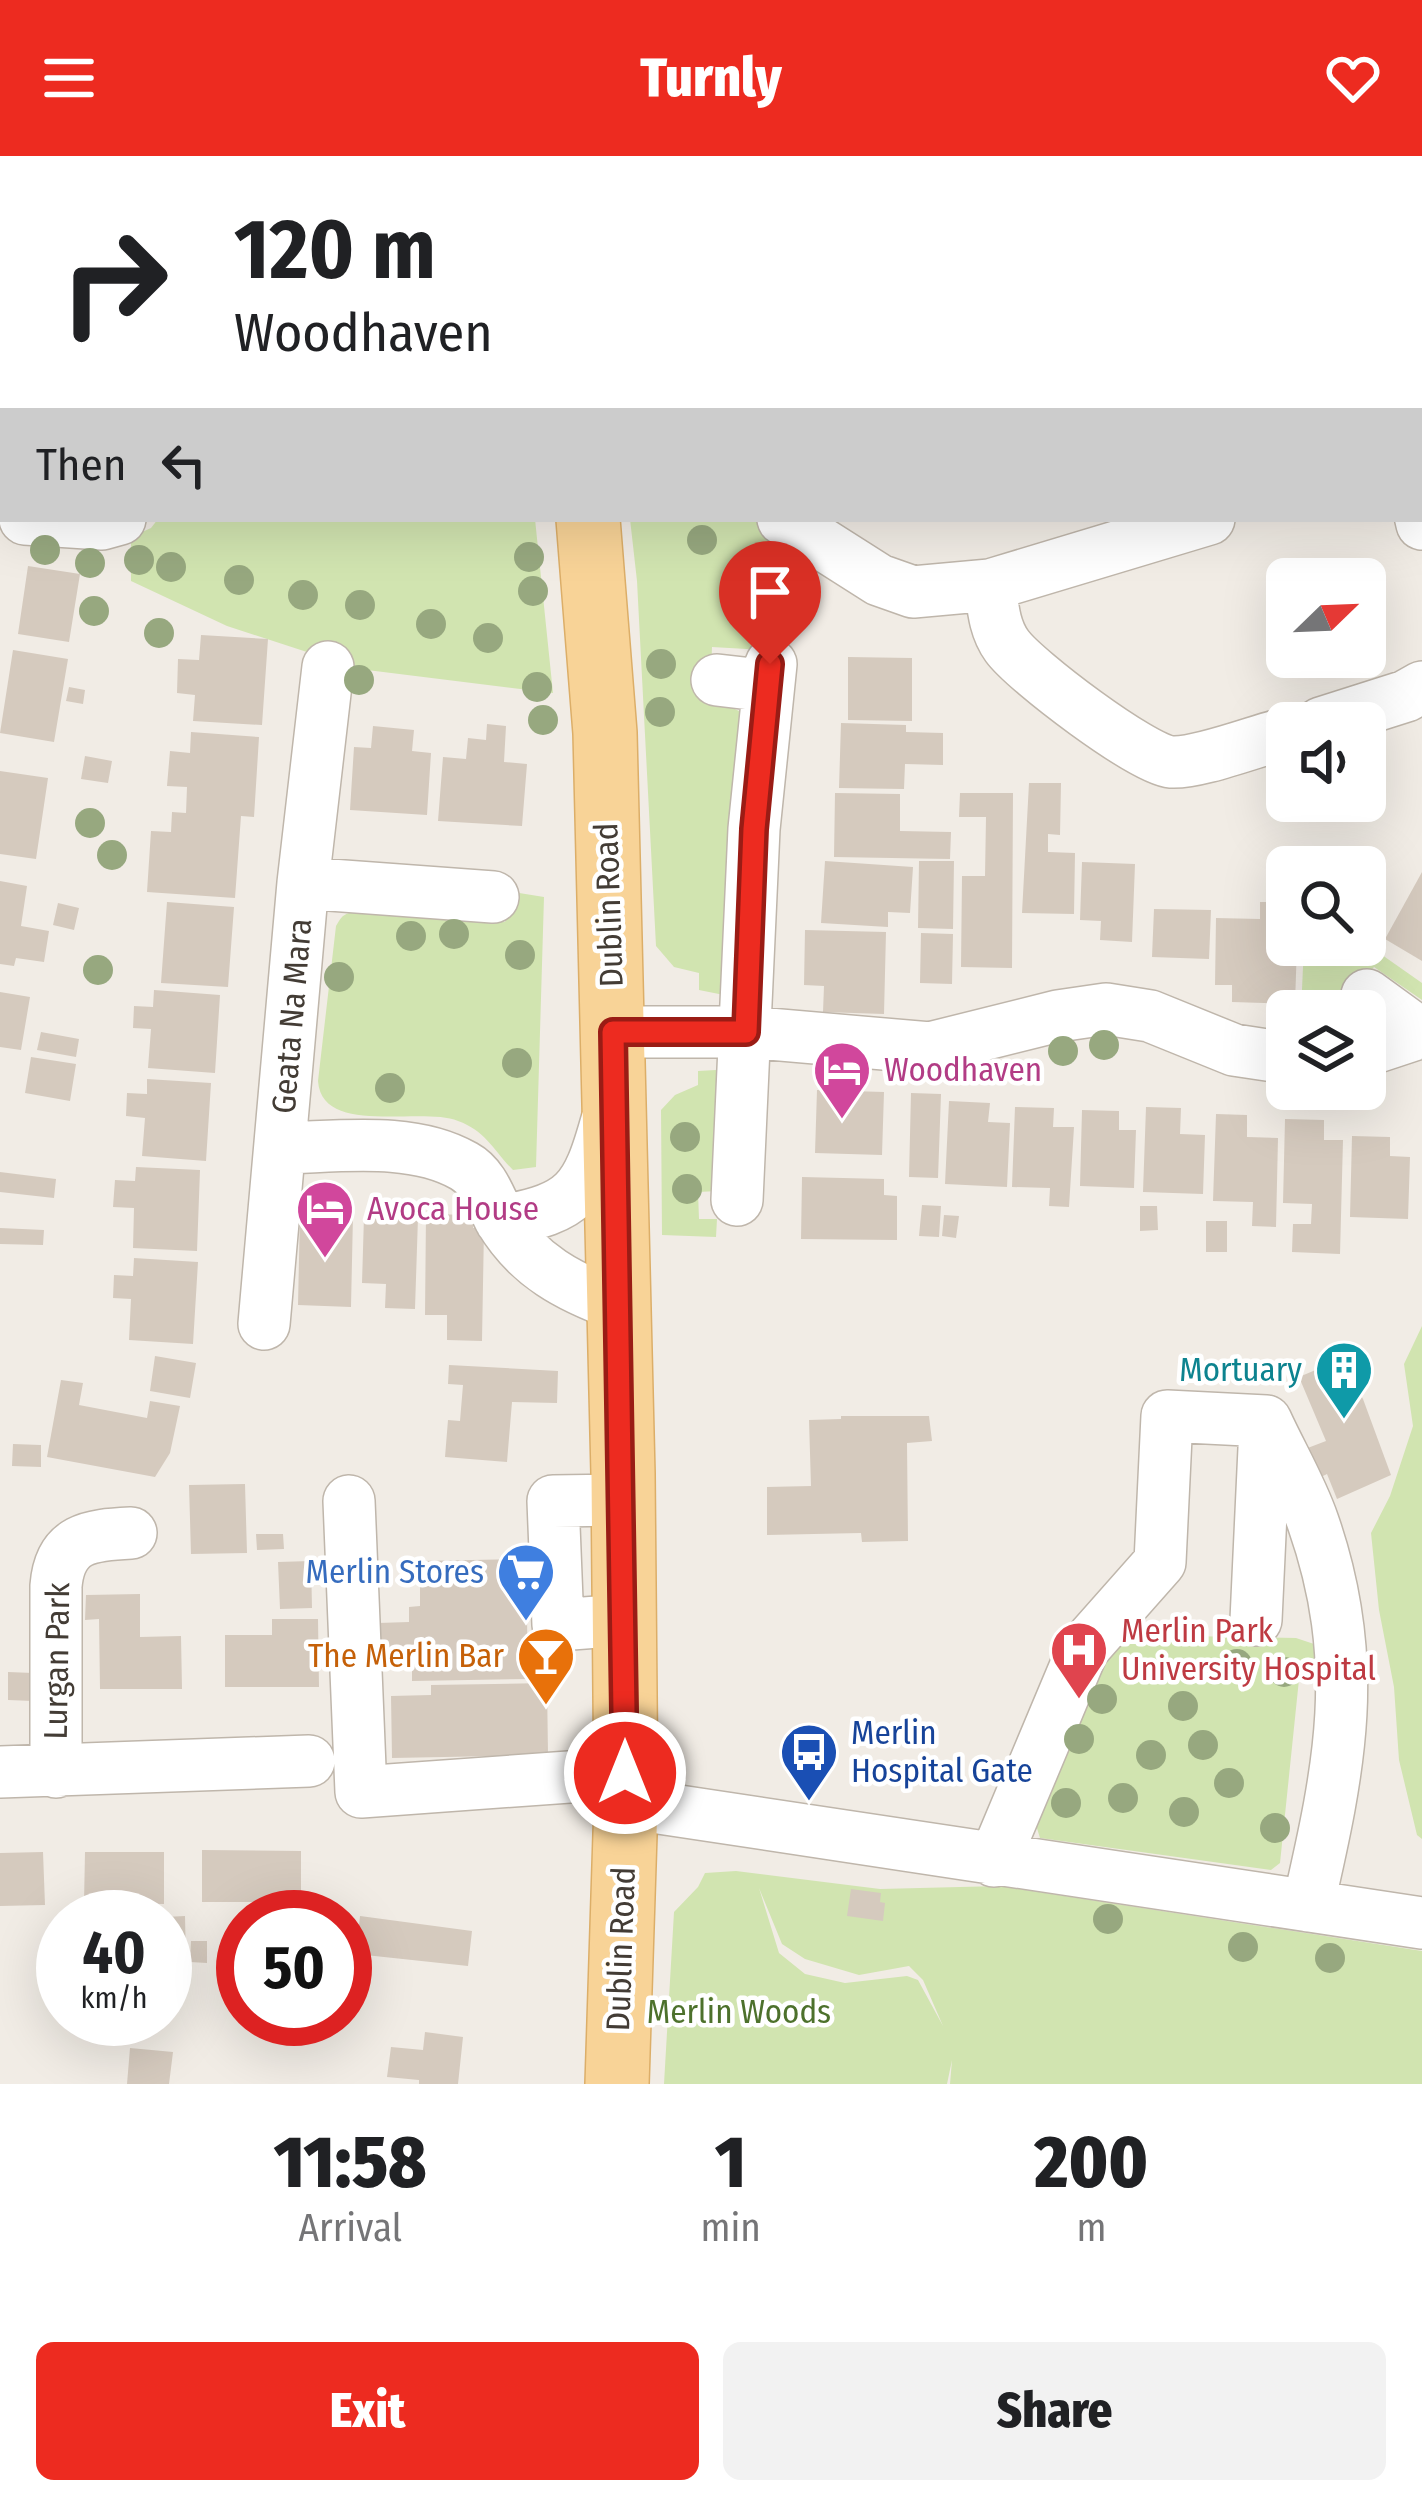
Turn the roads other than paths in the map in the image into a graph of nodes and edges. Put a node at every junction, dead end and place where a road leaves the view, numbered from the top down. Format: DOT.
graph roads {
  1 [pos="71,522"];
  2 [pos="109,522"];
  3 [pos="588,522"];
  4 [pos="788,522"];
  5 [pos="1199,522"];
  6 [pos="990,585"];
  7 [pos="328,667"];
  8 [pos="717,680"];
  9 [pos="1422,687"];
  10 [pos="1386,702"];
  11 [pos="1266,739"];
  12 [pos="303,883"];
  13 [pos="493,897"];
  14 [pos="1386,1009"];
  15 [pos="613,1032"];
  16 [pos="746,1032"];
  17 [pos="1420,1033"];
  18 [pos="1386,1044"];
  19 [pos="1266,1055"];
  20 [pos="614,1096"];
  21 [pos="280,1148"];
  22 [pos="737,1200"];
  23 [pos="501,1221"];
  24 [pos="618,1305"];
  25 [pos="264,1324"];
  26 [pos="1266,1421"];
  27 [pos="349,1501"];
  28 [pos="131,1533"];
  29 [pos="1256,1620"];
  30 [pos="309,1761"];
  31 [pos="0,1772"];
  32 [pos="56,1772"];
  33 [pos="625,1788"];
  34 [pos="994,1861"];
  35 [pos="1308,1906"];
  36 [pos="1422,1923"];
  37 [pos="617,2084"];
  1 -- 2 [label="street"];
  3 -- 15 [label="main road, Dublin Road"];
  4 -- 6 [label="street"];
  5 -- 6 [label="street"];
  6 -- 11 [label="street"];
  7 -- 12 [label="street, Geata Na Mara"];
  8 -- 16 [label="street"];
  9 -- 10 [label="street"];
  12 -- 13 [label="street, Geata Na Mara"];
  12 -- 21 [label="street, Geata Na Mara"];
  14 -- 17 [label="street"];
  15 -- 16 [label="street"];
  15 -- 20 [label="main road, Dublin Road"];
  16 -- 19 [label="street"];
  16 -- 22 [label="street"];
  17 -- 18 [label="street"];
  20 -- 23 [label="street"];
  20 -- 24 [label="main road, Dublin Road"];
  21 -- 23 [label="street, Geata Na Mara"];
  21 -- 25 [label="street, Geata Na Mara"];
  23 -- 24 [label="street, Geata Na Mara"];
  24 -- 33 [label="main road, Dublin Road"];
  26 -- 29 [label="street"];
  26 -- 34 [label="street"];
  26 -- 35 [label="street"];
  27 -- 33 [label="street"];
  28 -- 32 [label="street, Lurgan Park"];
  30 -- 32 [label="street, Lurgan Park"];
  31 -- 32 [label="street, Lurgan Park"];
  33 -- 34 [label="street"];
  33 -- 37 [label="main road, Dublin Road"];
  34 -- 35 [label="street"];
  35 -- 36 [label="street"];
}
